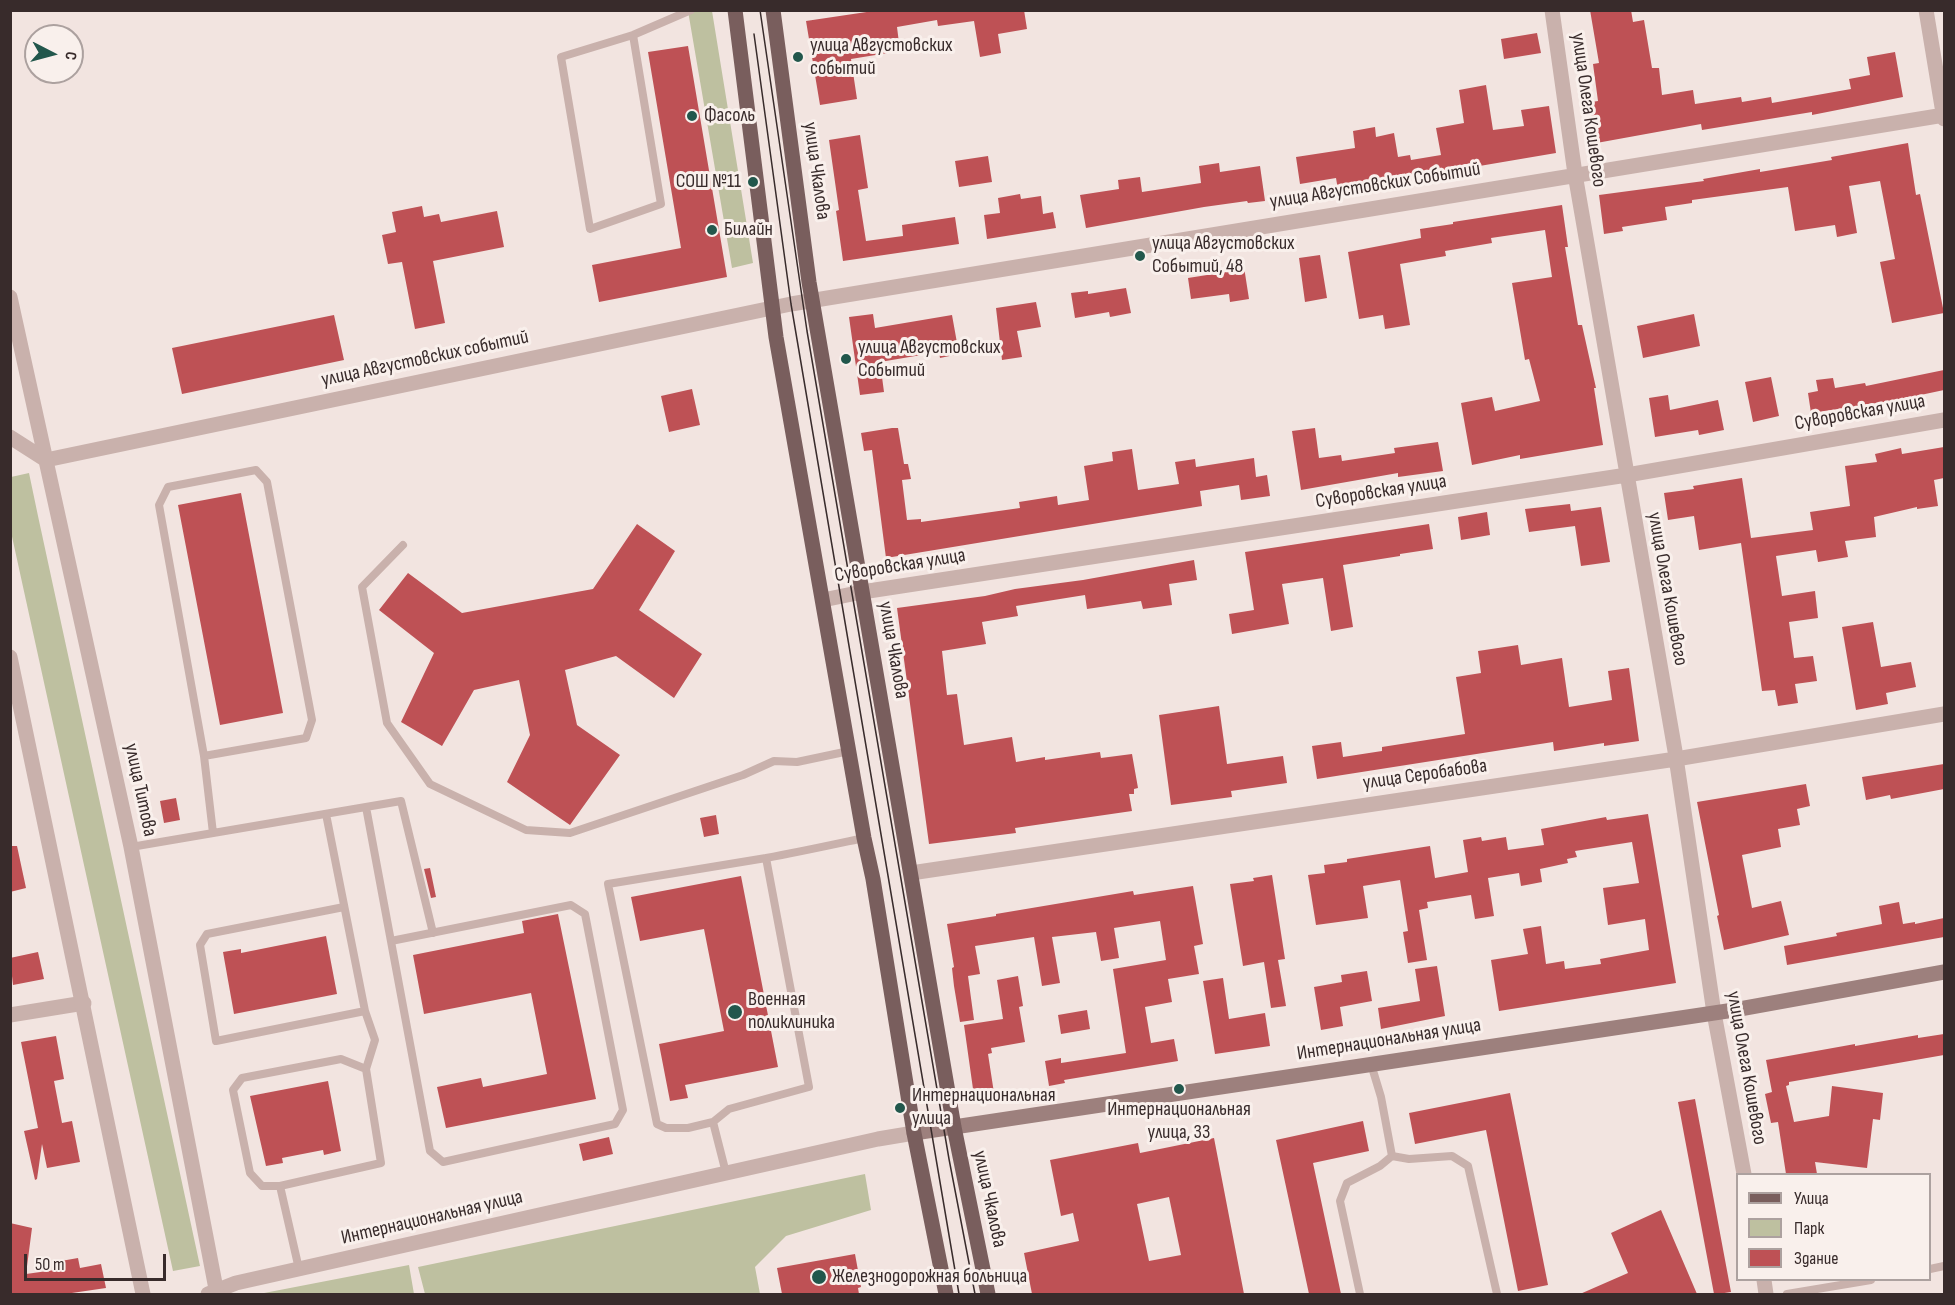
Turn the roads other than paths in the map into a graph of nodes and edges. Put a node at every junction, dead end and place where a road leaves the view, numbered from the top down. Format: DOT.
graph roads {
  1 [pos="691,10"];
  2 [pos="735,10"];
  3 [pos="773,10"];
  4 [pos="1552,10"];
  5 [pos="1926,10"];
  6 [pos="633,35"];
  7 [pos="1944,116"];
  8 [pos="1575,174"];
  9 [pos="10,297"];
  10 [pos="813,301"];
  11 [pos="772,308"];
  12 [pos="1944,420"];
  13 [pos="10,437"];
  14 [pos="46,460"];
  15 [pos="1627,475"];
  16 [pos="403,545"];
  17 [pos="862,592"];
  18 [pos="823,600"];
  19 [pos="10,657"];
  20 [pos="15,707"];
  21 [pos="1944,714"];
  22 [pos="849,751"];
  23 [pos="204,756"];
  24 [pos="1676,759"];
  25 [pos="366,807"];
  26 [pos="326,814"];
  27 [pos="213,833"];
  28 [pos="864,838"];
  29 [pos="130,847"];
  30 [pos="766,858"];
  31 [pos="911,873"];
  32 [pos="344,907"];
  33 [pos="433,933"];
  34 [pos="391,941"];
  35 [pos="1944,972"];
  36 [pos="84,1003"];
  37 [pos="365,1011"];
  38 [pos="1714,1012"];
  39 [pos="10,1015"];
  40 [pos="1371,1064"];
  41 [pos="366,1069"];
  42 [pos="713,1122"];
  43 [pos="954,1127"];
  44 [pos="914,1133"];
  45 [pos="1392,1156"];
  46 [pos="726,1173"];
  47 [pos="1744,1173"];
  48 [pos="280,1186"];
  49 [pos="299,1269"];
  50 [pos="1865,1281"];
  51 [pos="214,1293"];
  52 [pos="143,1294"];
  53 [pos="946,1294"];
  54 [pos="988,1294"];
  55 [pos="1360,1294"];
  56 [pos="1497,1294"];
  57 [pos="1787,1294"];
  1 -- 6 [label="lane"];
  2 -- 11 [label="main road"];
  3 -- 10 [label="main road, улица Чкалова"];
  4 -- 8 [label="street, улица Олега Кошевого"];
  5 -- 7 [label="street"];
  6 -- 6 [label="lane"];
  7 -- 8 [label="street, улица Августовских Событий"];
  8 -- 10 [label="street, улица Августовских Событий"];
  8 -- 15 [label="street, улица Олега Кошевого"];
  9 -- 14 [label="street, улица Титова"];
  10 -- 11 [label="street, улица Августовских событий"];
  10 -- 17 [label="main road, улица Чкалова"];
  11 -- 14 [label="street, улица Августовских событий"];
  11 -- 18 [label="main road"];
  12 -- 15 [label="street, Суворовская улица"];
  13 -- 14 [label="street"];
  14 -- 29 [label="street, улица Титова"];
  15 -- 17 [label="street, Суворовская улица"];
  15 -- 24 [label="street, улица Олега Кошевого"];
  16 -- 22 [label="lane"];
  17 -- 18 [label="street, Суворовская улица"];
  17 -- 31 [label="main road, улица Чкалова"];
  18 -- 22 [label="main road"];
  19 -- 20 [label="street"];
  20 -- 36 [label="street"];
  21 -- 24 [label="street, улица Серобабова"];
  22 -- 28 [label="main road"];
  23 -- 23 [label="lane"];
  23 -- 27 [label="lane"];
  24 -- 31 [label="street, улица Серобабова"];
  24 -- 38 [label="street, улица Олега Кошевого"];
  25 -- 26 [label="lane"];
  25 -- 33 [label="lane"];
  25 -- 34 [label="lane"];
  26 -- 27 [label="lane"];
  26 -- 32 [label="lane"];
  27 -- 29 [label="lane"];
  28 -- 30 [label="lane"];
  28 -- 44 [label="main road"];
  29 -- 51 [label="street, улица Титова"];
  30 -- 42 [label="lane"];
  30 -- 42 [label="lane"];
  31 -- 43 [label="main road, улица Чкалова"];
  32 -- 37 [label="lane"];
  32 -- 37 [label="lane"];
  33 -- 34 [label="lane"];
  33 -- 34 [label="lane"];
  35 -- 38 [label="main road, Интернациональная улица"];
  36 -- 39 [label="street"];
  36 -- 52 [label="street"];
  37 -- 41 [label="lane"];
  38 -- 40 [label="main road, Интернациональная улица"];
  38 -- 47 [label="street, улица Олега Кошевого"];
  40 -- 43 [label="main road, Интернациональная улица"];
  40 -- 45 [label="lane"];
  41 -- 48 [label="lane"];
  41 -- 48 [label="lane"];
  42 -- 46 [label="lane"];
  43 -- 44 [label="main road, Интернациональная улица"];
  43 -- 54 [label="main road, улица Чкалова"];
  44 -- 46 [label="street, Интернациональная улица"];
  44 -- 53 [label="main road"];
  45 -- 55 [label="lane"];
  45 -- 56 [label="lane"];
  46 -- 49 [label="street, Интернациональная улица"];
  48 -- 49 [label="lane"];
  49 -- 51 [label="street, Интернациональная улица"];
  50 -- 57 [label="lane"];
}
